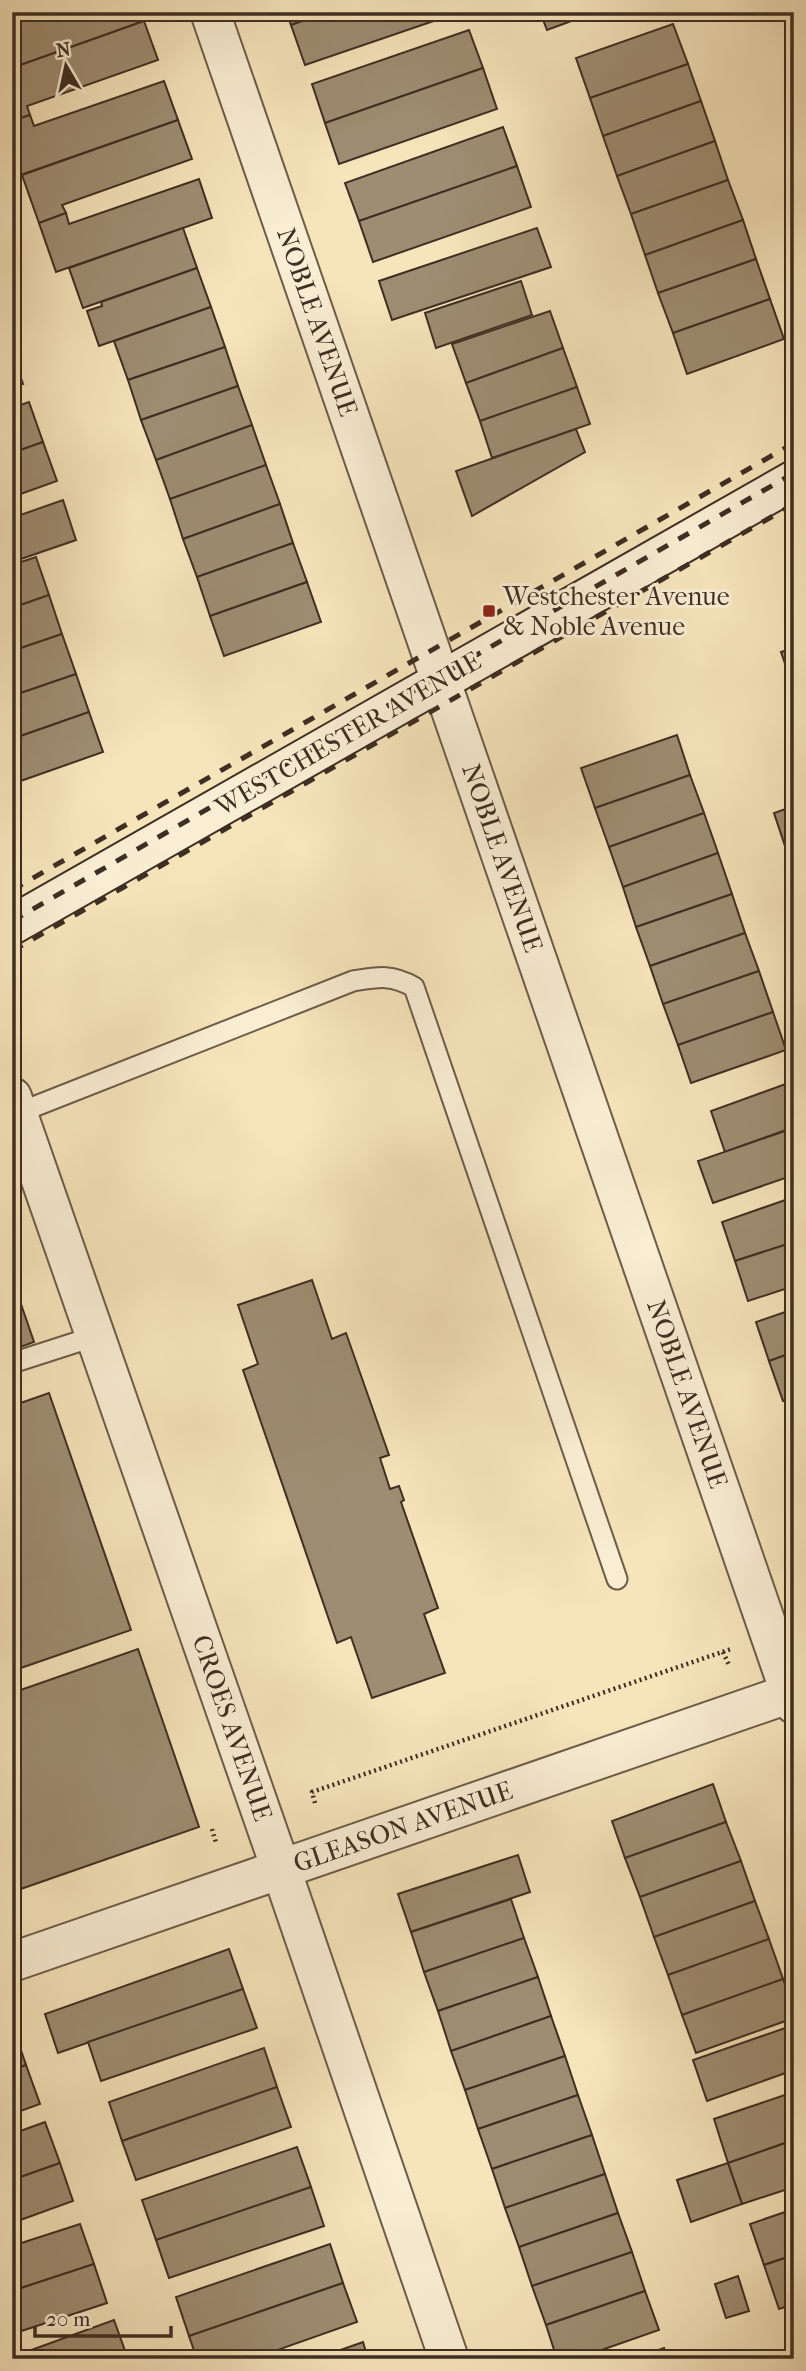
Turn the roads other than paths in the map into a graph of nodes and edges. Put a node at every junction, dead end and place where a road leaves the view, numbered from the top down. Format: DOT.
graph roads {
  1 [pos="210,12"];
  2 [pos="794,480"];
  3 [pos="440,681"];
  4 [pos="12,925"];
  5 [pos="15,1105"];
  6 [pos="96,1336"];
  7 [pos="12,1363"];
  8 [pos="617,1579"];
  9 [pos="793,1697"];
  10 [pos="281,1869"];
  11 [pos="12,1962"];
  12 [pos="449,2359"];
  1 -- 3 [label="street, NOBLE AVENUE"];
  2 -- 3 [label="street, WESTCHESTER AVENUE"];
  3 -- 4 [label="street, WESTCHESTER AVENUE"];
  3 -- 9 [label="street, NOBLE AVENUE"];
  5 -- 6 [label="street, CROES AVENUE"];
  5 -- 8 [label="lane"];
  6 -- 7 [label="lane"];
  6 -- 10 [label="street, CROES AVENUE"];
  9 -- 10 [label="street, GLEASON AVENUE"];
  10 -- 11 [label="street, GLEASON AVENUE"];
  10 -- 12 [label="street, CROES AVENUE"];
}
